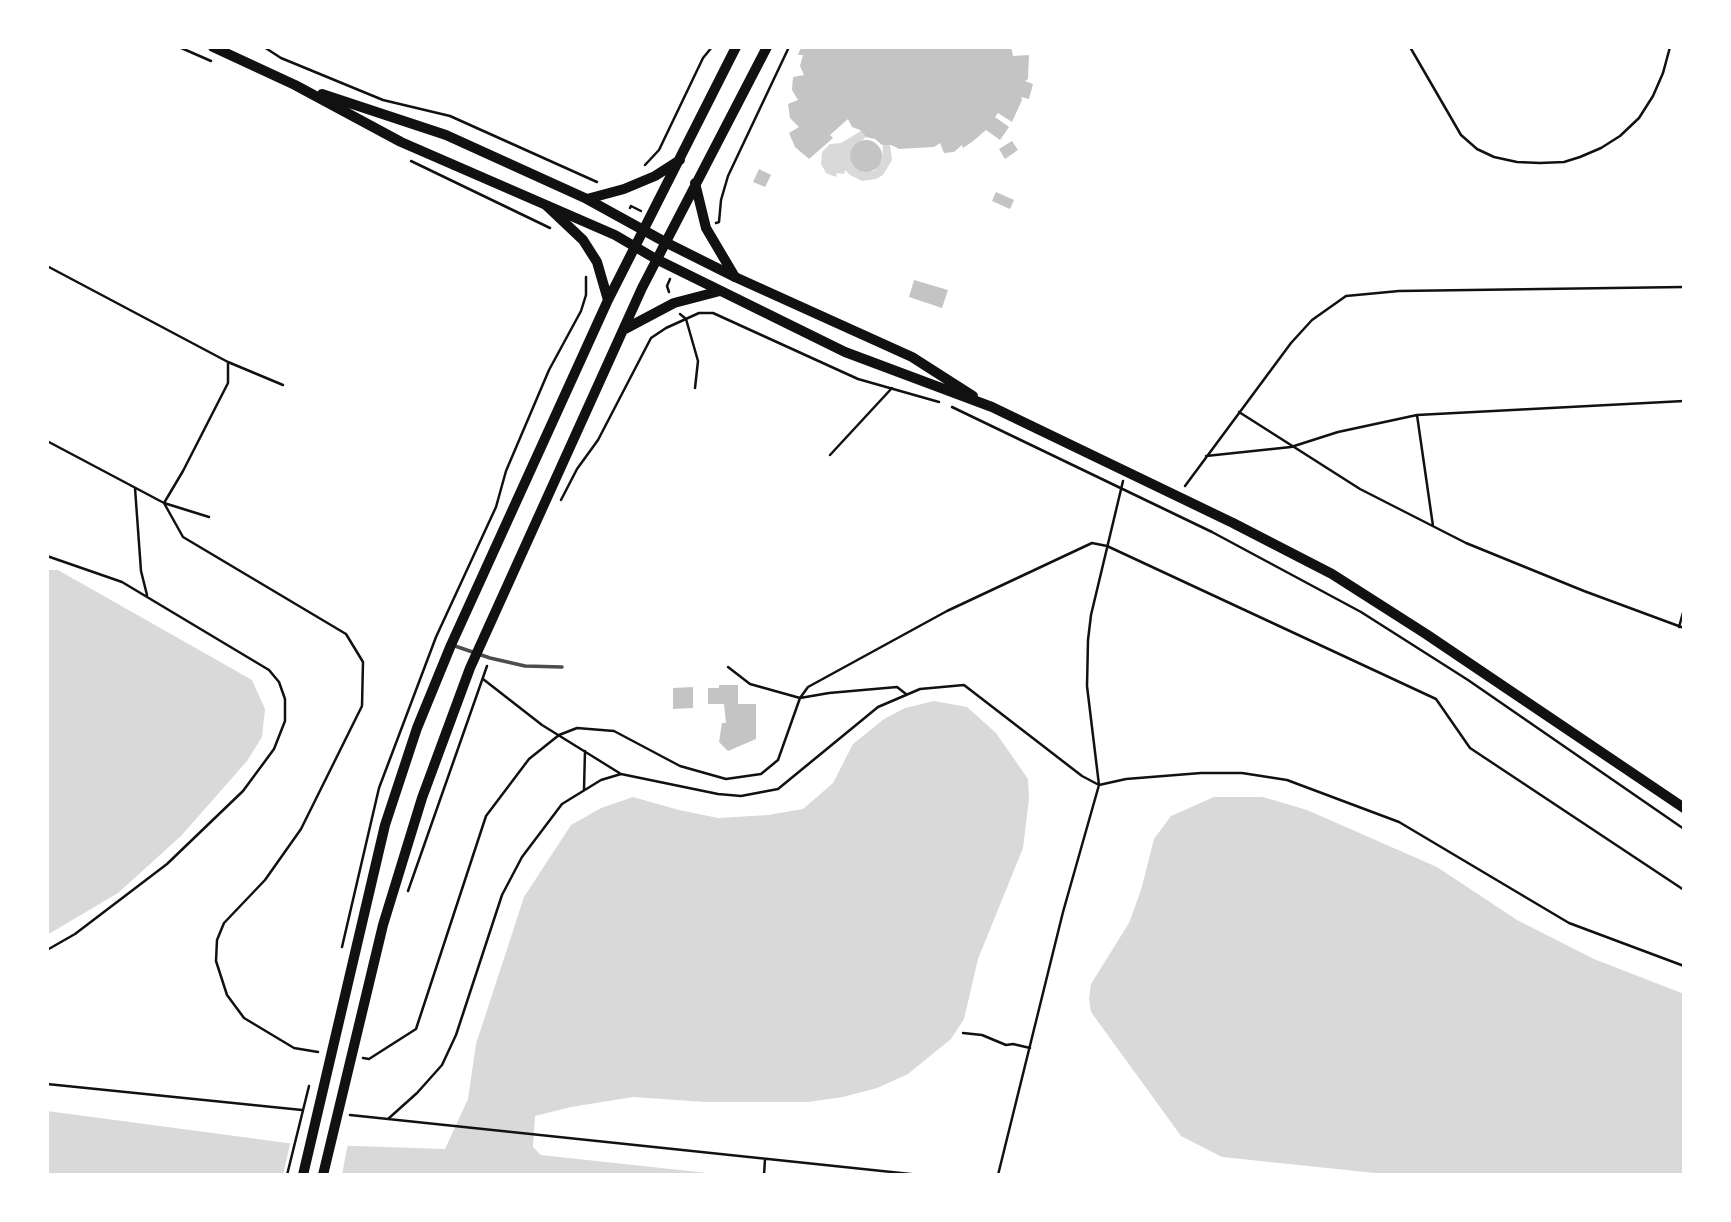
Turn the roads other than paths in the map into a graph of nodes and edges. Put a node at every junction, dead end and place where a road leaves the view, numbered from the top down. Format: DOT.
graph roads {
  1 [pos="213,47"];
  2 [pos="736,47"];
  3 [pos="767,47"];
  4 [pos="295,85"];
  5 [pos="680,160"];
  6 [pos="695,183"];
  7 [pos="587,199"];
  8 [pos="547,206"];
  9 [pos="645,231"];
  10 [pos="665,243"];
  11 [pos="635,248"];
  12 [pos="656,260"];
  13 [pos="735,277"];
  14 [pos="720,291"];
  15 [pos="608,300"];
  16 [pos="625,329"];
  17 [pos="992,407"];
  18 [pos="451,645"];
  19 [pos="477,653"];
  20 [pos="562,667"];
  21 [pos="1684,808"];
  22 [pos="303,1175"];
  23 [pos="323,1175"];
  1 -- 4 [label="main road"];
  2 -- 5 [label="main road"];
  3 -- 6 [label="main road"];
  4 -- 7 [label="main road"];
  4 -- 8 [label="main road"];
  5 -- 7 [label="main road"];
  5 -- 9 [label="main road"];
  6 -- 10 [label="main road"];
  6 -- 13 [label="main road"];
  7 -- 9 [label="main road"];
  8 -- 11 [label="main road"];
  8 -- 15 [label="main road"];
  9 -- 10 [label="main road"];
  9 -- 11 [label="main road"];
  10 -- 12 [label="main road"];
  10 -- 13 [label="main road"];
  11 -- 12 [label="main road"];
  11 -- 15 [label="main road"];
  12 -- 14 [label="main road"];
  12 -- 16 [label="main road"];
  13 -- 17 [label="main road"];
  14 -- 16 [label="main road"];
  14 -- 17 [label="main road"];
  15 -- 18 [label="main road"];
  16 -- 19 [label="main road"];
  17 -- 21 [label="main road"];
  18 -- 19 [label="lane"];
  18 -- 22 [label="main road"];
  19 -- 20 [label="lane"];
  19 -- 23 [label="main road"];
}
